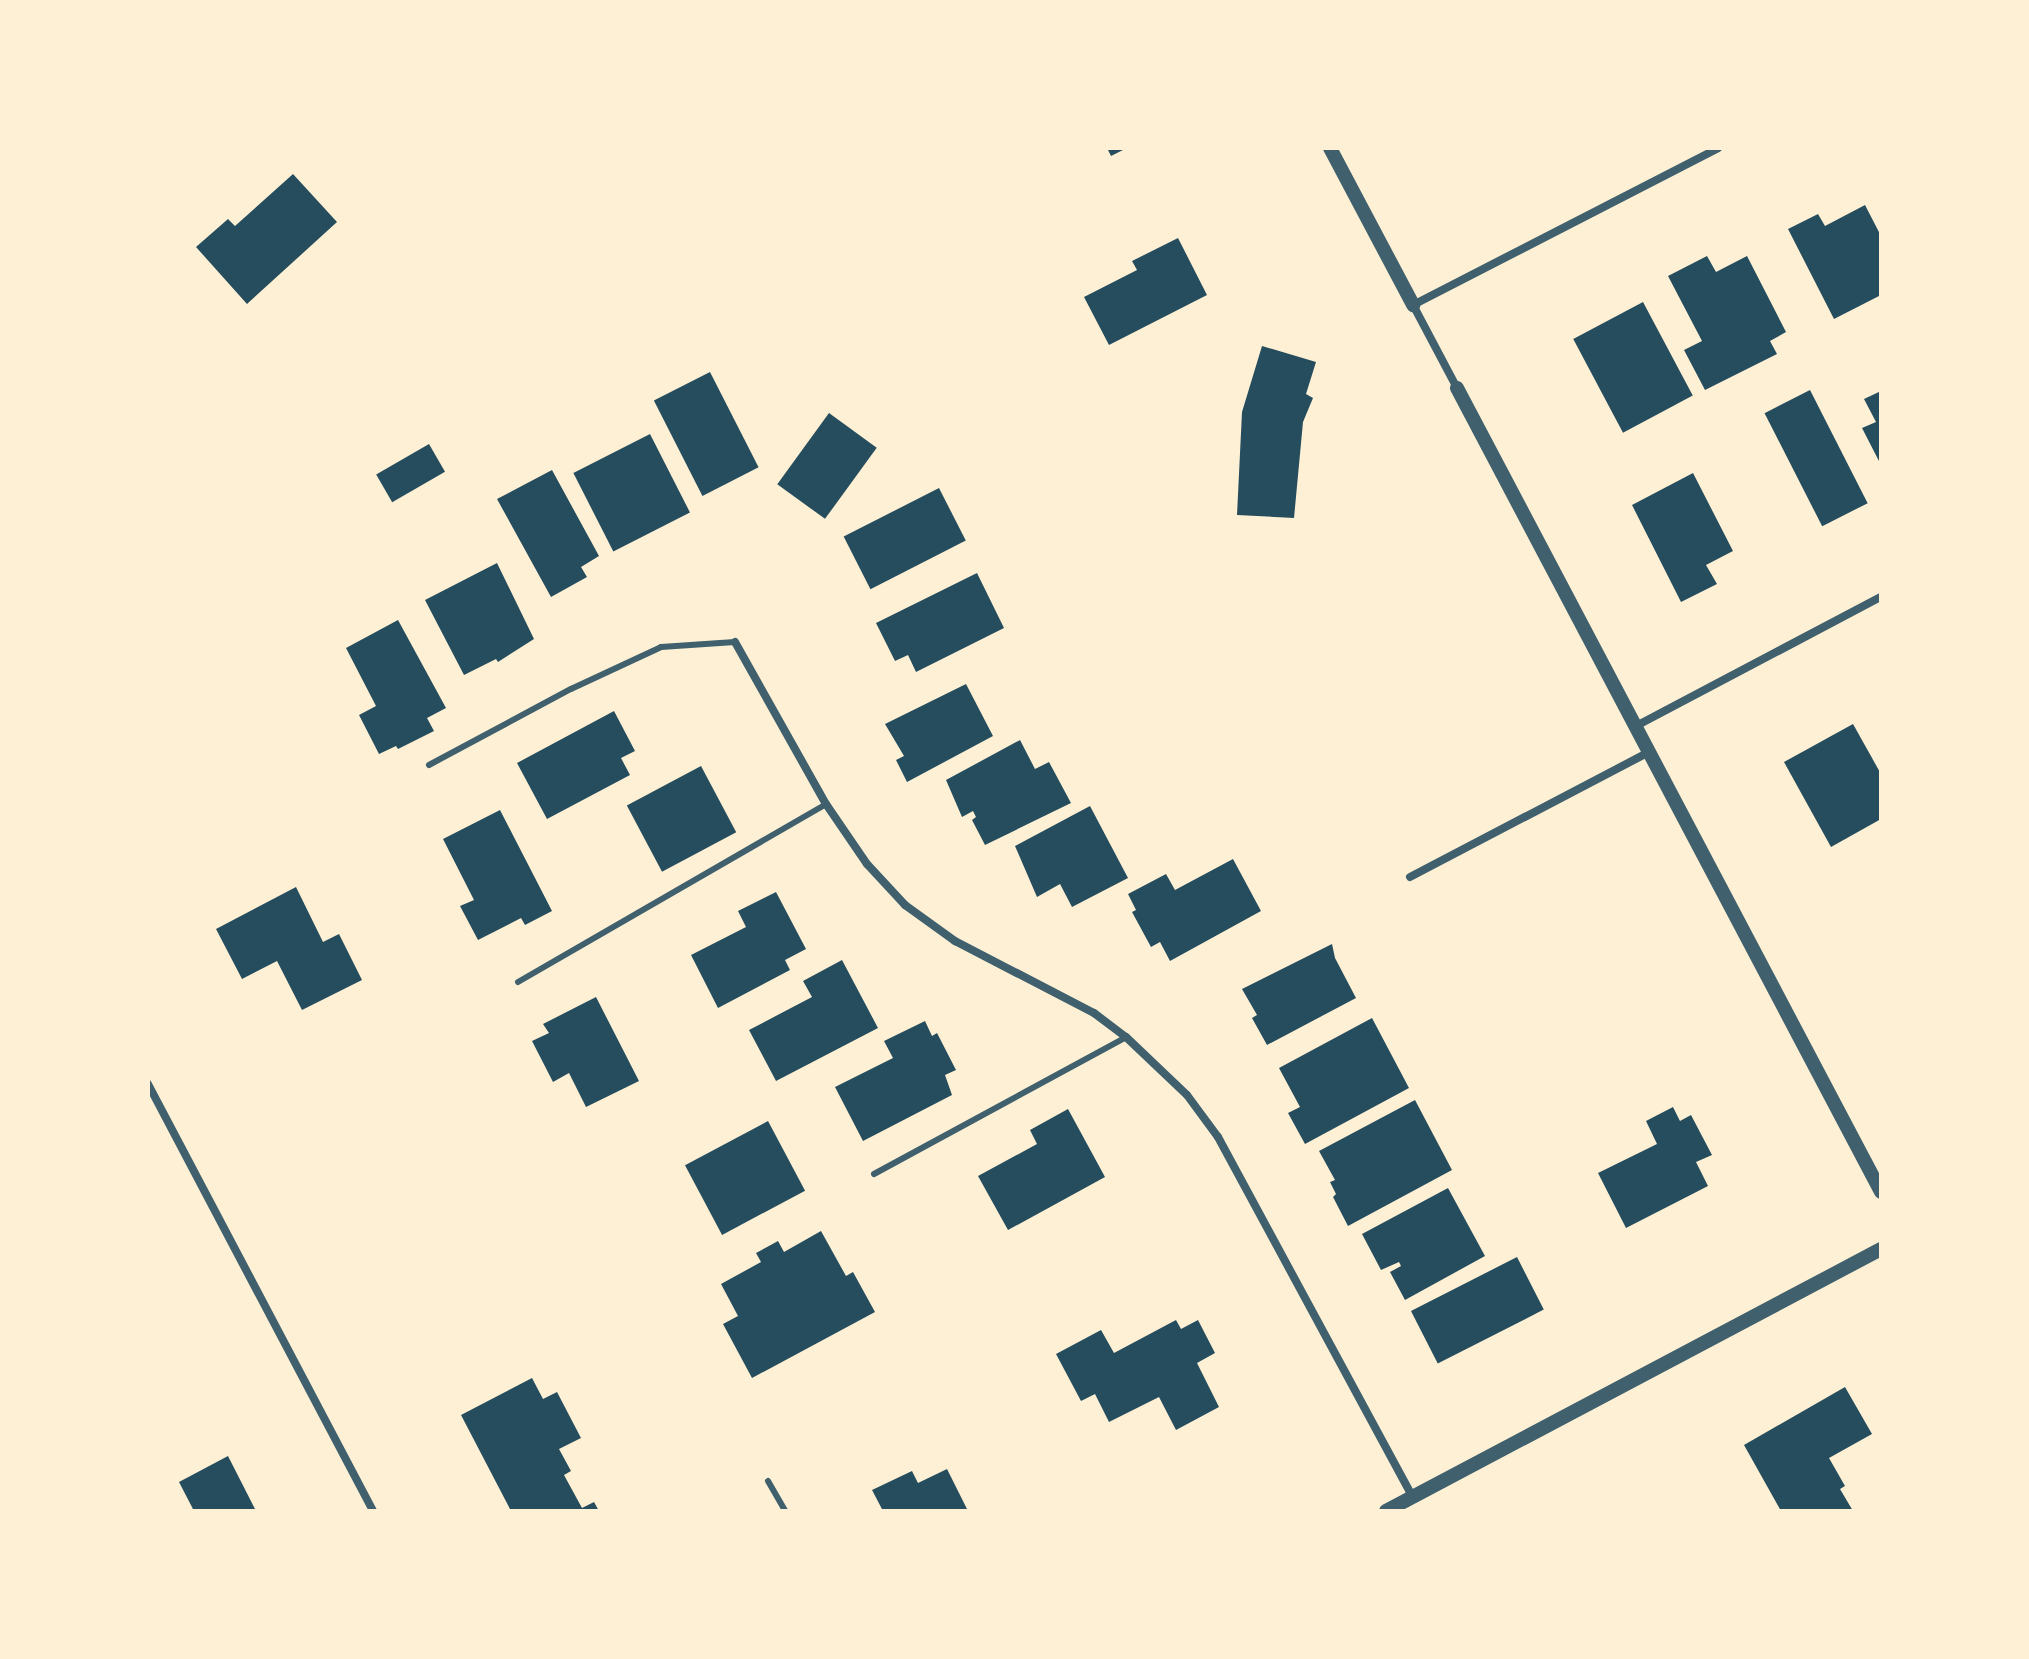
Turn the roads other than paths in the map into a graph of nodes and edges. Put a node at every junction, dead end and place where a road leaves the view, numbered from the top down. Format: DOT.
graph roads {
  1 [pos="1330,148"];
  2 [pos="1718,148"];
  3 [pos="1413,305"];
  4 [pos="1457,388"];
  5 [pos="1881,597"];
  6 [pos="735,642"];
  7 [pos="1636,726"];
  8 [pos="1649,752"];
  9 [pos="429,765"];
  10 [pos="826,804"];
  11 [pos="1410,877"];
  12 [pos="518,982"];
  13 [pos="1126,1037"];
  14 [pos="148,1084"];
  15 [pos="874,1174"];
  16 [pos="1881,1192"];
  17 [pos="1881,1249"];
  18 [pos="768,1481"];
  19 [pos="1413,1497"];
  20 [pos="373,1511"];
  21 [pos="785,1511"];
  22 [pos="1386,1511"];
  1 -- 3 [label="street"];
  2 -- 3 [label="street"];
  3 -- 4 [label="street"];
  4 -- 7 [label="street"];
  5 -- 7 [label="street"];
  6 -- 9 [label="lane"];
  6 -- 10 [label="street"];
  7 -- 8 [label="street"];
  8 -- 11 [label="street"];
  8 -- 16 [label="street"];
  10 -- 12 [label="lane"];
  10 -- 13 [label="street"];
  13 -- 15 [label="lane"];
  13 -- 19 [label="street"];
  14 -- 20 [label="street"];
  17 -- 19 [label="street"];
  18 -- 21 [label="lane"];
  19 -- 22 [label="street"];
}
